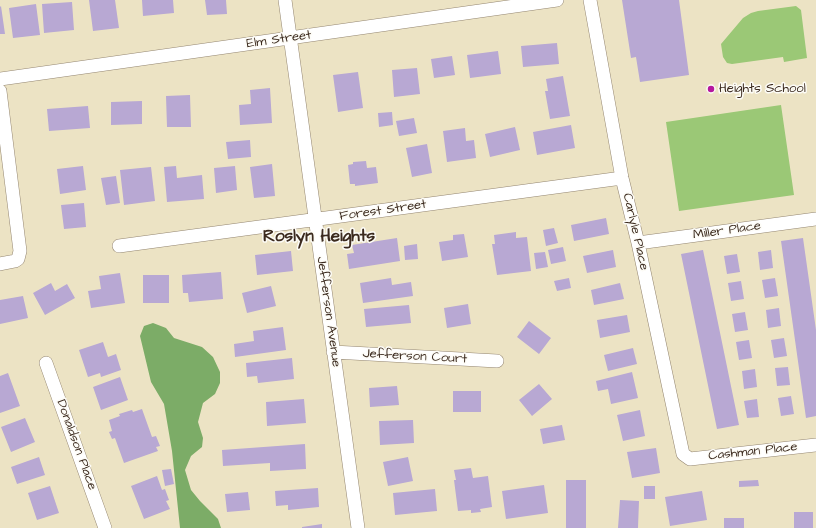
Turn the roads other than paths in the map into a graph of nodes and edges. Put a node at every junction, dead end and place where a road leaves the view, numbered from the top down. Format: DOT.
graph roads {
  1 [pos="285,0"];
  2 [pos="557,0"];
  3 [pos="590,0"];
  4 [pos="290,38"];
  5 [pos="0,79"];
  6 [pos="0,91"];
  7 [pos="622,178"];
  8 [pos="816,219"];
  9 [pos="315,220"];
  10 [pos="638,243"];
  11 [pos="119,246"];
  12 [pos="0,264"];
  13 [pos="333,352"];
  14 [pos="497,361"];
  15 [pos="46,363"];
  16 [pos="816,444"];
  17 [pos="690,459"];
  18 [pos="105,528"];
  19 [pos="358,528"];
  1 -- 4 [label="street, Jefferson Avenue"];
  2 -- 4 [label="street, Elm Street"];
  3 -- 7 [label="street, Carlyle Place"];
  4 -- 5 [label="street, Elm Street"];
  4 -- 9 [label="street, Jefferson Avenue"];
  6 -- 12 [label="street"];
  7 -- 9 [label="street, Forest Street"];
  7 -- 10 [label="street, Carlyle Place"];
  8 -- 10 [label="street, Miller Place"];
  9 -- 11 [label="street, Forest Street"];
  9 -- 13 [label="street, Jefferson Avenue"];
  10 -- 17 [label="street, Carlyle Place"];
  13 -- 14 [label="street, Jefferson Court"];
  13 -- 19 [label="street, Jefferson Avenue"];
  15 -- 18 [label="street, Donaldson Place"];
  16 -- 17 [label="street, Cashman Place"];
}
